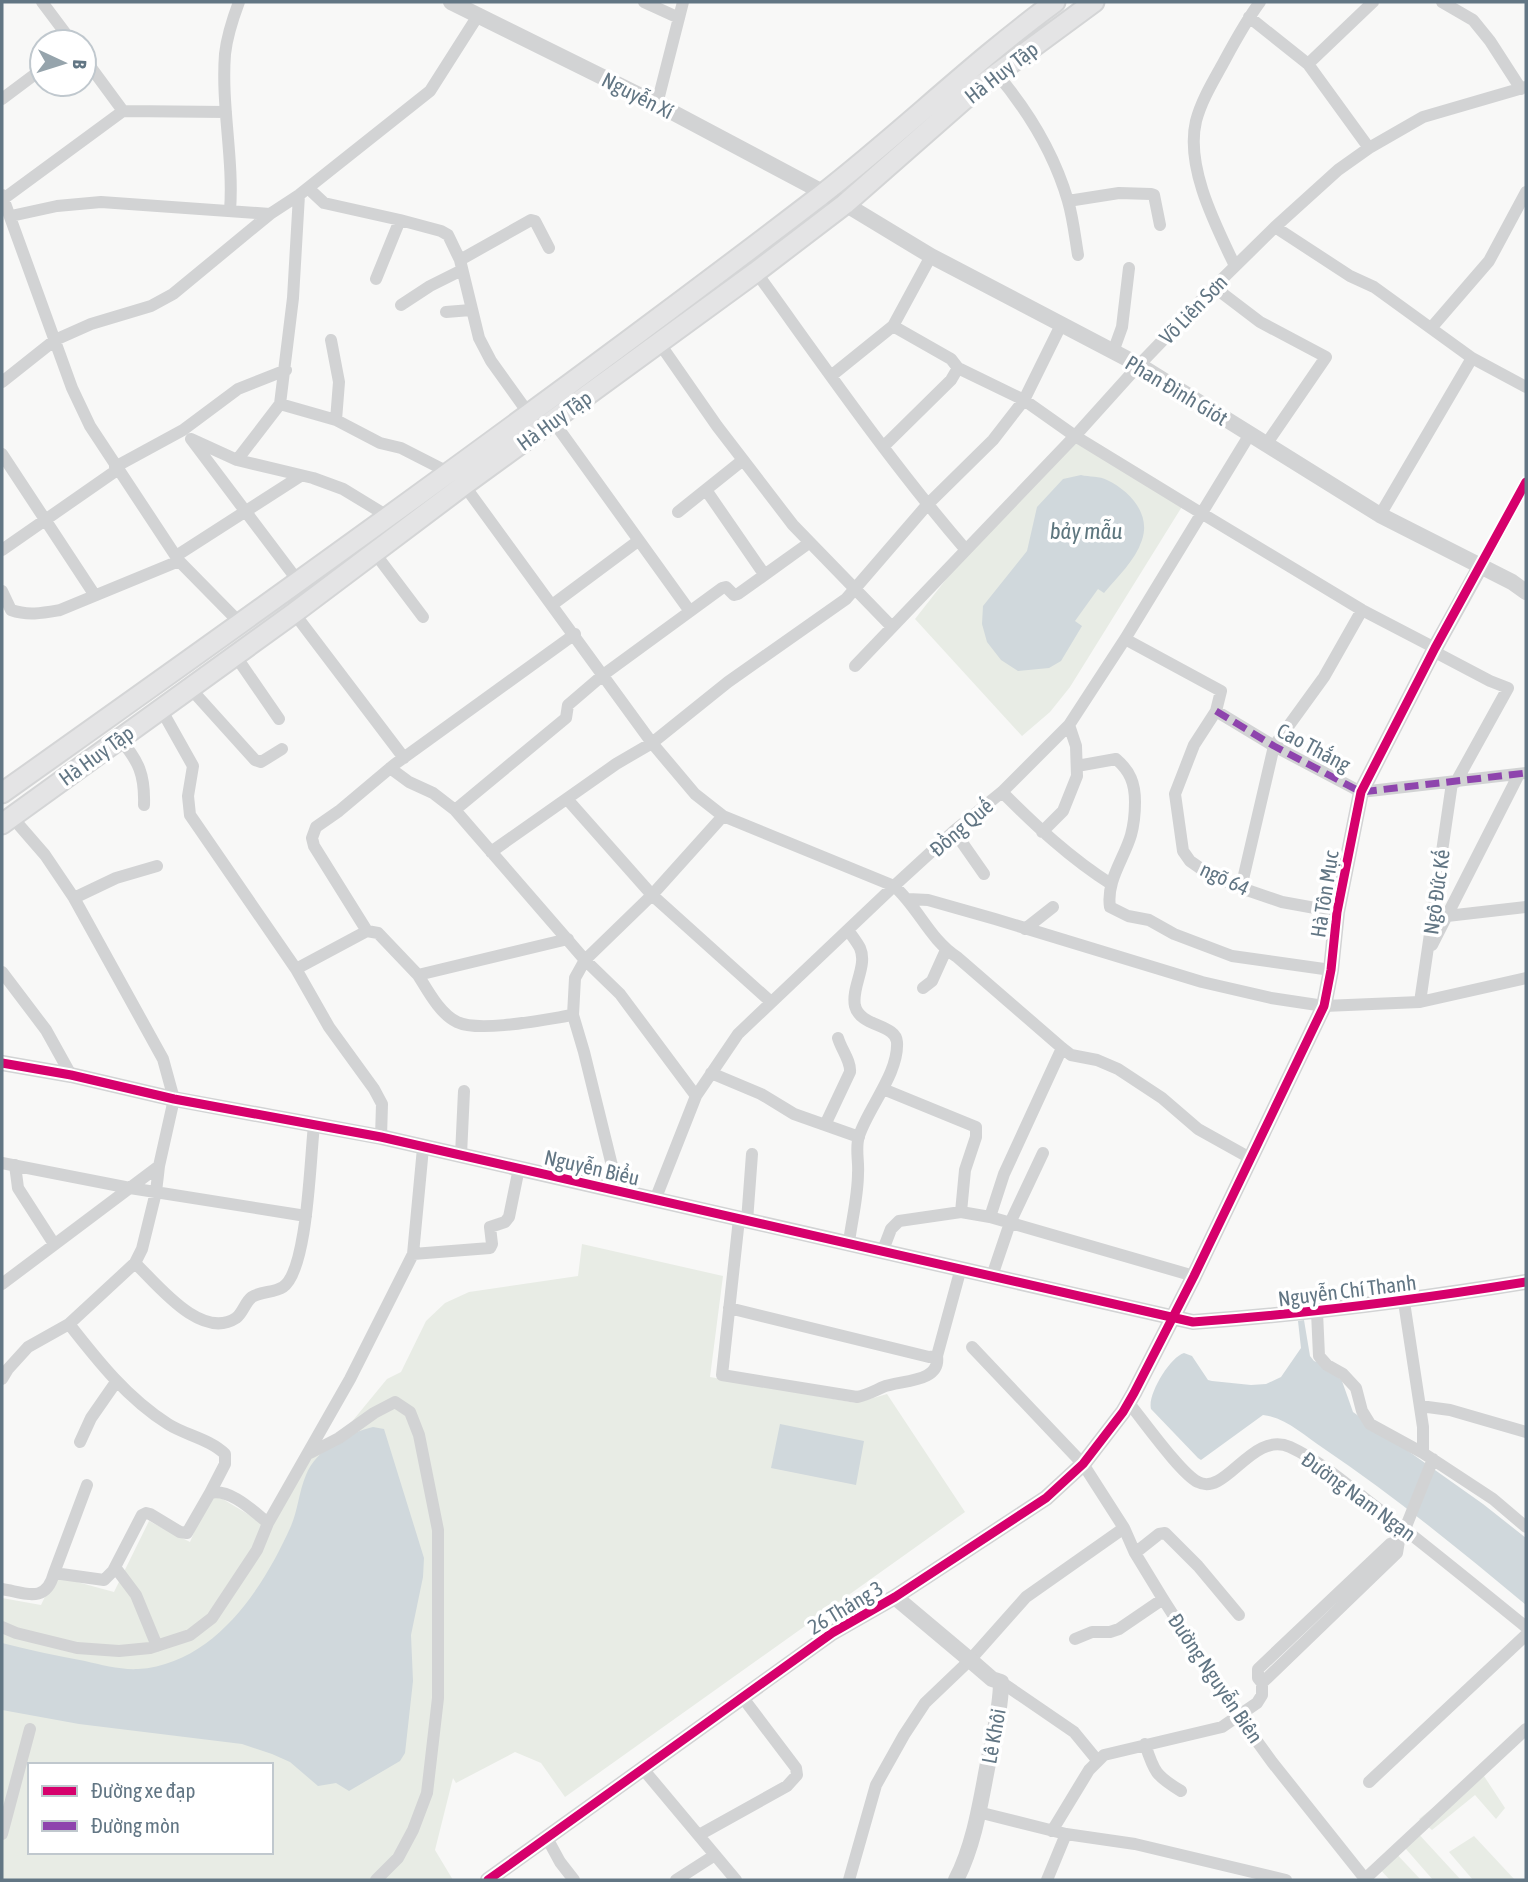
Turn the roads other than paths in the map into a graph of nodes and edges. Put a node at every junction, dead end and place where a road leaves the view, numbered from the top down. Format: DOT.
graph roads {
  1 [pos="42,2"];
  2 [pos="239,2"];
  3 [pos="451,2"];
  4 [pos="644,2"];
  5 [pos="683,2"];
  6 [pos="1055,2"];
  7 [pos="1094,2"];
  8 [pos="1260,2"];
  9 [pos="1373,2"];
  10 [pos="1442,2"];
  11 [pos="479,14"];
  12 [pos="1249,16"];
  13 [pos="679,18"];
  14 [pos="62,28"];
  15 [pos="1308,64"];
  16 [pos="997,74"];
  17 [pos="98,77"];
  18 [pos="28,80"];
  19 [pos="1524,88"];
  20 [pos="2,99"];
  21 [pos="657,104"];
  22 [pos="123,111"];
  23 [pos="226,112"];
  24 [pos="1369,148"];
  25 [pos="1526,191"];
  26 [pos="304,192"];
  27 [pos="823,193"];
  28 [pos="3,198"];
  29 [pos="1068,201"];
  30 [pos="845,204"];
  31 [pos="230,211"];
  32 [pos="270,214"];
  33 [pos="11,216"];
  34 [pos="400,220"];
  35 [pos="1160,225"];
  36 [pos="1275,227"];
  37 [pos="549,248"];
  38 [pos="1077,255"];
  39 [pos="931,256"];
  40 [pos="461,265"];
  41 [pos="1235,266"];
  42 [pos="1129,268"];
  43 [pos="756,272"];
  44 [pos="376,279"];
  45 [pos="1214,287"];
  46 [pos="401,305"];
  47 [pos="471,310"];
  48 [pos="446,312"];
  49 [pos="1061,325"];
  50 [pos="893,326"];
  51 [pos="1432,327"];
  52 [pos="55,340"];
  53 [pos="331,340"];
  54 [pos="660,344"];
  55 [pos="1113,352"];
  56 [pos="1472,358"];
  57 [pos="1139,365"];
  58 [pos="958,368"];
  59 [pos="286,370"];
  60 [pos="831,376"];
  61 [pos="2,382"];
  62 [pos="1526,387"];
  63 [pos="1024,400"];
  64 [pos="280,404"];
  65 [pos="529,414"];
  66 [pos="336,420"];
  67 [pos="553,421"];
  68 [pos="187,434"];
  69 [pos="1250,434"];
  70 [pos="1076,436"];
  71 [pos="1267,443"];
  72 [pos="883,447"];
  73 [pos="2,454"];
  74 [pos="237,460"];
  75 [pos="743,460"];
  76 [pos="116,468"];
  77 [pos="448,472"];
  78 [pos="299,477"];
  79 [pos="1526,482"];
  80 [pos="464,485"];
  81 [pos="706,490"];
  82 [pos="927,505"];
  83 [pos="244,512"];
  84 [pos="678,512"];
  85 [pos="1201,513"];
  86 [pos="1380,515"];
  87 [pos="389,517"];
  88 [pos="45,519"];
  89 [pos="638,541"];
  90 [pos="809,543"];
  91 [pos="2,550"];
  92 [pos="966,550"];
  93 [pos="374,552"];
  94 [pos="178,558"];
  95 [pos="1480,567"];
  96 [pos="764,574"];
  97 [pos="298,581"];
  98 [pos="854,588"];
  99 [pos="2,591"];
  100 [pos="1526,592"];
  101 [pos="94,594"];
  102 [pos="552,605"];
  103 [pos="689,610"];
  104 [pos="1362,610"];
  105 [pos="294,613"];
  106 [pos="423,617"];
  107 [pos="241,624"];
  108 [pos="892,627"];
  109 [pos="575,635"];
  110 [pos="1125,639"];
  111 [pos="1434,650"];
  112 [pos="235,655"];
  113 [pos="855,666"];
  114 [pos="603,675"];
  115 [pos="190,688"];
  116 [pos="161,709"];
  117 [pos="1216,711"];
  118 [pos="279,719"];
  119 [pos="1069,725"];
  120 [pos="119,738"];
  121 [pos="652,743"];
  122 [pos="1274,746"];
  123 [pos="282,749"];
  124 [pos="404,758"];
  125 [pos="1077,766"];
  126 [pos="390,768"];
  127 [pos="1523,773"];
  128 [pos="1454,783"];
  129 [pos="1002,792"];
  130 [pos="1361,792"];
  131 [pos="2,793"];
  132 [pos="568,800"];
  133 [pos="144,805"];
  134 [pos="456,810"];
  135 [pos="723,816"];
  136 [pos="7,820"];
  137 [pos="954,831"];
  138 [pos="1042,832"];
  139 [pos="491,852"];
  140 [pos="157,866"];
  141 [pos="984,874"];
  142 [pos="1111,884"];
  143 [pos="894,886"];
  144 [pos="1241,888"];
  145 [pos="652,895"];
  146 [pos="74,898"];
  147 [pos="908,899"];
  148 [pos="1053,907"];
  149 [pos="1526,907"];
  150 [pos="1337,912"];
  151 [pos="1447,916"];
  152 [pos="1025,929"];
  153 [pos="848,930"];
  154 [pos="367,931"];
  155 [pos="568,939"];
  156 [pos="946,950"];
  157 [pos="1427,954"];
  158 [pos="586,960"];
  159 [pos="296,969"];
  160 [pos="1331,970"];
  161 [pos="2,972"];
  162 [pos="418,975"];
  163 [pos="1526,978"];
  164 [pos="923,988"];
  165 [pos="771,1002"];
  166 [pos="1420,1002"];
  167 [pos="1324,1006"];
  168 [pos="573,1015"];
  169 [pos="838,1038"];
  170 [pos="1062,1048"];
  171 [pos="2,1063"];
  172 [pos="711,1073"];
  173 [pos="71,1075"];
  174 [pos="883,1089"];
  175 [pos="464,1091"];
  176 [pos="696,1096"];
  177 [pos="174,1099"];
  178 [pos="825,1125"];
  179 [pos="314,1126"];
  180 [pos="381,1136"];
  181 [pos="859,1137"];
  182 [pos="422,1147"];
  183 [pos="1043,1153"];
  184 [pos="752,1154"];
  185 [pos="461,1155"];
  186 [pos="1250,1158"];
  187 [pos="8,1164"];
  188 [pos="159,1166"];
  189 [pos="519,1168"];
  190 [pos="130,1188"];
  191 [pos="618,1190"];
  192 [pos="156,1192"];
  193 [pos="655,1200"];
  194 [pos="961,1212"];
  195 [pos="306,1216"];
  196 [pos="990,1217"];
  197 [pos="743,1220"];
  198 [pos="1010,1223"];
  199 [pos="849,1242"];
  200 [pos="54,1244"];
  201 [pos="883,1250"];
  202 [pos="413,1254"];
  203 [pos="135,1263"];
  204 [pos="961,1269"];
  205 [pos="992,1276"];
  206 [pos="1194,1276"];
  207 [pos="1526,1282"];
  208 [pos="2,1284"];
  209 [pos="1404,1301"];
  210 [pos="729,1308"];
  211 [pos="1317,1312"];
  212 [pos="1171,1318"];
  213 [pos="69,1324"];
  214 [pos="972,1347"];
  215 [pos="937,1356"];
  216 [pos="2,1379"];
  217 [pos="116,1382"];
  218 [pos="1128,1402"];
  219 [pos="1420,1406"];
  220 [pos="1526,1432"];
  221 [pos="80,1442"];
  222 [pos="309,1454"];
  223 [pos="1428,1459"];
  224 [pos="1083,1464"];
  225 [pos="87,1485"];
  226 [pos="210,1493"];
  227 [pos="268,1523"];
  228 [pos="1526,1527"];
  229 [pos="1124,1528"];
  230 [pos="1405,1531"];
  231 [pos="1135,1553"];
  232 [pos="115,1567"];
  233 [pos="54,1573"];
  234 [pos="2,1589"];
  235 [pos="895,1597"];
  236 [pos="1163,1599"];
  237 [pos="1239,1615"];
  238 [pos="2,1627"];
  239 [pos="1526,1627"];
  240 [pos="1526,1636"];
  241 [pos="1075,1639"];
  242 [pos="157,1646"];
  243 [pos="970,1660"];
  244 [pos="1001,1682"];
  245 [pos="743,1698"];
  246 [pos="1239,1715"];
  247 [pos="30,1729"];
  248 [pos="1526,1729"];
  249 [pos="1145,1744"];
  250 [pos="1097,1760"];
  251 [pos="643,1769"];
  252 [pos="1369,1782"];
  253 [pos="1181,1791"];
  254 [pos="978,1812"];
  255 [pos="1052,1831"];
  256 [pos="2,1834"];
  257 [pos="1066,1834"];
  258 [pos="699,1835"];
  259 [pos="547,1838"];
  260 [pos="715,1855"];
  261 [pos="376,1880"];
  262 [pos="488,1880"];
  263 [pos="574,1880"];
  264 [pos="676,1880"];
  265 [pos="736,1880"];
  266 [pos="849,1880"];
  267 [pos="956,1880"];
  268 [pos="1047,1880"];
  269 [pos="1286,1880"];
  270 [pos="1366,1880"];
  1 -- 14 [label="street"];
  2 -- 23 [label="street"];
  3 -- 11 [label="street, Nguyễn Xí"];
  4 -- 13 [label="street"];
  5 -- 13 [label="street"];
  6 -- 27 [label="main road, Hà Huy Tập"];
  7 -- 16 [label="main road, Hà Huy Tập"];
  8 -- 12 [label="street"];
  9 -- 15 [label="street"];
  10 -- 19 [label="street"];
  11 -- 21 [label="street, Nguyễn Xí"];
  11 -- 26 [label="street"];
  12 -- 15 [label="street"];
  12 -- 41 [label="street"];
  13 -- 21 [label="street"];
  15 -- 24 [label="street"];
  16 -- 29 [label="street"];
  16 -- 30 [label="main road, Hà Huy Tập"];
  17 -- 22 [label="street"];
  18 -- 20 [label="street"];
  19 -- 24 [label="street, Võ Liên Sơn"];
  21 -- 27 [label="street, Nguyễn Xí"];
  22 -- 23 [label="street"];
  22 -- 28 [label="street"];
  23 -- 31 [label="street"];
  24 -- 36 [label="street, Võ Liên Sơn"];
  25 -- 51 [label="street"];
  26 -- 32 [label="street"];
  26 -- 34 [label="street"];
  26 -- 59 [label="street"];
  27 -- 30 [label="street, Phan Đình Giót"];
  27 -- 65 [label="main road, Hà Huy Tập"];
  28 -- 33 [label="street"];
  29 -- 35 [label="street"];
  29 -- 38 [label="street"];
  30 -- 39 [label="street, Phan Đình Giót"];
  30 -- 43 [label="main road, Hà Huy Tập"];
  31 -- 32 [label="street"];
  31 -- 33 [label="street"];
  32 -- 52 [label="street"];
  33 -- 52 [label="street"];
  34 -- 40 [label="street"];
  34 -- 44 [label="street"];
  36 -- 41 [label="street, Võ Liên Sơn"];
  36 -- 51 [label="street"];
  37 -- 40 [label="street"];
  39 -- 49 [label="street, Phan Đình Giót"];
  39 -- 50 [label="street"];
  40 -- 46 [label="street"];
  40 -- 47 [label="street"];
  41 -- 45 [label="street, Võ Liên Sơn"];
  42 -- 55 [label="street"];
  43 -- 54 [label="main road, Hà Huy Tập"];
  43 -- 60 [label="street"];
  45 -- 57 [label="street, Võ Liên Sơn"];
  45 -- 71 [label="street"];
  47 -- 48 [label="street"];
  47 -- 65 [label="street"];
  49 -- 55 [label="street, Phan Đình Giót"];
  49 -- 63 [label="street"];
  50 -- 58 [label="street"];
  50 -- 60 [label="street"];
  51 -- 56 [label="street"];
  52 -- 61 [label="street"];
  52 -- 76 [label="street"];
  53 -- 66 [label="street"];
  54 -- 67 [label="main road, Hà Huy Tập"];
  54 -- 75 [label="street"];
  55 -- 57 [label="street, Phan Đình Giót"];
  56 -- 62 [label="street"];
  56 -- 86 [label="street"];
  57 -- 69 [label="street, Phan Đình Giót"];
  57 -- 70 [label="street, Võ Liên Sơn"];
  58 -- 63 [label="street"];
  58 -- 72 [label="street"];
  59 -- 64 [label="street"];
  59 -- 68 [label="street"];
  60 -- 72 [label="street"];
  63 -- 70 [label="street"];
  63 -- 82 [label="street"];
  64 -- 66 [label="street"];
  64 -- 74 [label="street"];
  65 -- 77 [label="main road, Hà Huy Tập"];
  66 -- 77 [label="street"];
  67 -- 80 [label="main road, Hà Huy Tập"];
  67 -- 89 [label="street"];
  68 -- 74 [label="street"];
  68 -- 76 [label="street"];
  68 -- 83 [label="street"];
  69 -- 71 [label="street, Phan Đình Giót"];
  69 -- 85 [label="street, Đồng Quế"];
  70 -- 85 [label="street"];
  70 -- 92 [label="street, Võ Liên Sơn"];
  71 -- 86 [label="street, Phan Đình Giót"];
  72 -- 82 [label="street"];
  73 -- 88 [label="street"];
  74 -- 78 [label="street"];
  75 -- 81 [label="street"];
  75 -- 90 [label="street"];
  76 -- 88 [label="street"];
  76 -- 94 [label="street"];
  77 -- 80 [label="main road"];
  77 -- 87 [label="main road, Hà Huy Tập"];
  78 -- 83 [label="street"];
  78 -- 87 [label="street"];
  79 -- 95 [label="street, Hà Tôn Mục"];
  80 -- 93 [label="main road, Hà Huy Tập"];
  80 -- 102 [label="street"];
  81 -- 84 [label="street"];
  81 -- 96 [label="street"];
  82 -- 92 [label="street"];
  82 -- 98 [label="street"];
  83 -- 94 [label="street"];
  83 -- 97 [label="street"];
  85 -- 104 [label="street"];
  85 -- 110 [label="street, Đồng Quế"];
  86 -- 95 [label="street, Phan Đình Giót"];
  87 -- 97 [label="main road, Hà Huy Tập"];
  88 -- 91 [label="street"];
  88 -- 101 [label="street"];
  89 -- 102 [label="street"];
  89 -- 103 [label="street"];
  90 -- 96 [label="street"];
  90 -- 98 [label="street"];
  92 -- 108 [label="street, Võ Liên Sơn"];
  93 -- 105 [label="main road, Hà Huy Tập"];
  93 -- 106 [label="street"];
  94 -- 101 [label="street"];
  94 -- 107 [label="street"];
  95 -- 100 [label="street, Phan Đình Giót"];
  95 -- 111 [label="street, Hà Tôn Mục"];
  96 -- 103 [label="street"];
  97 -- 107 [label="main road, Hà Huy Tập"];
  98 -- 108 [label="street"];
  98 -- 121 [label="street"];
  99 -- 101 [label="street"];
  102 -- 109 [label="street"];
  103 -- 114 [label="street"];
  104 -- 111 [label="street"];
  104 -- 122 [label="street"];
  105 -- 112 [label="main road, Hà Huy Tập"];
  105 -- 124 [label="street"];
  107 -- 131 [label="main road, Hà Huy Tập"];
  108 -- 113 [label="street, Võ Liên Sơn"];
  109 -- 114 [label="street"];
  109 -- 124 [label="street"];
  110 -- 117 [label="street"];
  110 -- 119 [label="street, Đồng Quế"];
  111 -- 128 [label="street"];
  111 -- 130 [label="street, Hà Tôn Mục"];
  112 -- 115 [label="main road, Hà Huy Tập"];
  112 -- 118 [label="street"];
  114 -- 121 [label="street"];
  114 -- 134 [label="street"];
  115 -- 116 [label="main road, Hà Huy Tập"];
  115 -- 123 [label="street"];
  116 -- 120 [label="main road, Hà Huy Tập"];
  116 -- 159 [label="street"];
  117 -- 122 [label="street, Cao Thắng"];
  117 -- 144 [label="street, ngõ 64"];
  119 -- 125 [label="street"];
  119 -- 129 [label="street, Đồng Quế"];
  120 -- 133 [label="street"];
  120 -- 136 [label="main road, Hà Huy Tập"];
  121 -- 132 [label="street"];
  121 -- 135 [label="street"];
  122 -- 130 [label="street, Cao Thắng"];
  122 -- 144 [label="street"];
  124 -- 126 [label="street"];
  125 -- 138 [label="street"];
  125 -- 142 [label="street"];
  126 -- 134 [label="street"];
  126 -- 154 [label="street"];
  127 -- 128 [label="street, Cao Thắng"];
  127 -- 151 [label="street"];
  128 -- 130 [label="street, Cao Thắng"];
  128 -- 157 [label="street, Ngô Đức Kế"];
  129 -- 137 [label="street, Đồng Quế"];
  129 -- 138 [label="street"];
  130 -- 150 [label="street, Hà Tôn Mục"];
  132 -- 139 [label="street"];
  132 -- 145 [label="street"];
  134 -- 139 [label="street"];
  135 -- 143 [label="street"];
  135 -- 145 [label="street"];
  136 -- 146 [label="street"];
  137 -- 141 [label="street"];
  137 -- 143 [label="street, Đồng Quế"];
  138 -- 142 [label="street"];
  139 -- 155 [label="street"];
  140 -- 146 [label="street"];
  142 -- 160 [label="street"];
  143 -- 147 [label="street"];
  143 -- 153 [label="street, Đồng Quế"];
  144 -- 150 [label="street, ngõ 64"];
  145 -- 158 [label="street"];
  145 -- 165 [label="street"];
  146 -- 177 [label="street"];
  147 -- 152 [label="street"];
  147 -- 156 [label="street"];
  148 -- 152 [label="street"];
  149 -- 151 [label="street"];
  150 -- 160 [label="street, Hà Tôn Mục"];
  151 -- 157 [label="street"];
  152 -- 167 [label="street"];
  153 -- 165 [label="street, Đồng Quế"];
  153 -- 174 [label="street"];
  154 -- 159 [label="street"];
  154 -- 162 [label="street"];
  155 -- 158 [label="street"];
  155 -- 162 [label="street"];
  156 -- 164 [label="street"];
  156 -- 170 [label="street"];
  157 -- 166 [label="street, Ngô Đức Kế"];
  158 -- 168 [label="street"];
  158 -- 176 [label="street"];
  159 -- 180 [label="street"];
  160 -- 167 [label="street, Hà Tôn Mục"];
  161 -- 173 [label="street"];
  162 -- 168 [label="street"];
  163 -- 166 [label="street"];
  165 -- 172 [label="street, Đồng Quế"];
  166 -- 167 [label="street"];
  167 -- 186 [label="street, Hà Tôn Mục"];
  168 -- 191 [label="street"];
  169 -- 178 [label="street"];
  170 -- 186 [label="street"];
  170 -- 196 [label="street"];
  171 -- 173 [label="street, Nguyễn Biểu"];
  172 -- 176 [label="street, Đồng Quế"];
  172 -- 178 [label="street"];
  173 -- 177 [label="street, Nguyễn Biểu"];
  174 -- 181 [label="street"];
  174 -- 194 [label="street"];
  175 -- 185 [label="street"];
  176 -- 193 [label="street, Đồng Quế"];
  177 -- 179 [label="street, Nguyễn Biểu"];
  177 -- 188 [label="street"];
  178 -- 181 [label="street"];
  179 -- 180 [label="street, Nguyễn Biểu"];
  179 -- 195 [label="street"];
  180 -- 182 [label="street, Nguyễn Biểu"];
  181 -- 199 [label="street"];
  182 -- 185 [label="street, Nguyễn Biểu"];
  182 -- 202 [label="street"];
  183 -- 198 [label="street"];
  184 -- 197 [label="street"];
  185 -- 189 [label="street, Nguyễn Biểu"];
  186 -- 206 [label="street, Hà Tôn Mục"];
  187 -- 190 [label="street"];
  187 -- 200 [label="street"];
  188 -- 190 [label="street"];
  188 -- 192 [label="street"];
  189 -- 191 [label="street, Nguyễn Biểu"];
  189 -- 202 [label="street"];
  190 -- 192 [label="street"];
  190 -- 200 [label="street"];
  191 -- 193 [label="street, Nguyễn Biểu"];
  192 -- 195 [label="street"];
  192 -- 203 [label="street"];
  193 -- 197 [label="street, Nguyễn Biểu"];
  194 -- 196 [label="street"];
  194 -- 201 [label="street"];
  195 -- 203 [label="street"];
  196 -- 198 [label="street"];
  197 -- 199 [label="street, Nguyễn Biểu"];
  197 -- 210 [label="street"];
  198 -- 205 [label="street"];
  198 -- 206 [label="street"];
  199 -- 201 [label="street, Nguyễn Biểu"];
  200 -- 208 [label="street"];
  201 -- 204 [label="street, Nguyễn Biểu"];
  202 -- 222 [label="street"];
  203 -- 213 [label="street"];
  204 -- 205 [label="street, Nguyễn Biểu"];
  204 -- 215 [label="street"];
  205 -- 212 [label="street, Nguyễn Biểu"];
  206 -- 212 [label="street, Hà Tôn Mục"];
  207 -- 209 [label="street, Nguyễn Chí Thanh"];
  209 -- 211 [label="street, Nguyễn Chí Thanh"];
  209 -- 219 [label="street"];
  210 -- 215 [label="street"];
  210 -- 215 [label="street"];
  211 -- 212 [label="street, Nguyễn Chí Thanh"];
  211 -- 223 [label="street"];
  212 -- 218 [label="street, 26 Tháng 3"];
  213 -- 216 [label="street"];
  213 -- 217 [label="street"];
  214 -- 224 [label="street, Đường Nguyễn Biên"];
  217 -- 221 [label="street"];
  217 -- 226 [label="street"];
  218 -- 224 [label="street, 26 Tháng 3"];
  218 -- 230 [label="street, Đường Nam Ngạn"];
  219 -- 220 [label="street"];
  219 -- 223 [label="street"];
  222 -- 227 [label="street"];
  222 -- 261 [label="street"];
  223 -- 228 [label="street"];
  223 -- 230 [label="street"];
  224 -- 229 [label="street, Đường Nguyễn Biên"];
  224 -- 235 [label="street, 26 Tháng 3"];
  225 -- 233 [label="street"];
  226 -- 227 [label="street"];
  226 -- 232 [label="street"];
  227 -- 242 [label="street"];
  229 -- 231 [label="street, Đường Nguyễn Biên"];
  229 -- 243 [label="street"];
  230 -- 239 [label="street, Đường Nam Ngạn"];
  230 -- 246 [label="street"];
  231 -- 236 [label="street, Đường Nguyễn Biên"];
  231 -- 237 [label="street"];
  232 -- 233 [label="street"];
  232 -- 242 [label="street"];
  233 -- 234 [label="street"];
  235 -- 243 [label="street, Lê Khôi"];
  235 -- 245 [label="street, 26 Tháng 3"];
  236 -- 241 [label="street"];
  236 -- 246 [label="street, Đường Nguyễn Biên"];
  238 -- 242 [label="street"];
  240 -- 252 [label="street"];
  243 -- 244 [label="street, Lê Khôi"];
  243 -- 266 [label="street"];
  244 -- 250 [label="street"];
  244 -- 254 [label="street, Lê Khôi"];
  245 -- 251 [label="street, 26 Tháng 3"];
  245 -- 258 [label="street"];
  246 -- 249 [label="street"];
  246 -- 270 [label="street, Đường Nguyễn Biên"];
  247 -- 256 [label="street"];
  248 -- 270 [label="street"];
  249 -- 250 [label="street"];
  249 -- 253 [label="street"];
  250 -- 255 [label="street"];
  251 -- 258 [label="street"];
  251 -- 259 [label="street, 26 Tháng 3"];
  254 -- 255 [label="street"];
  254 -- 267 [label="street, Lê Khôi"];
  255 -- 257 [label="street"];
  257 -- 268 [label="street"];
  257 -- 269 [label="street"];
  258 -- 260 [label="street"];
  259 -- 262 [label="street, 26 Tháng 3"];
  259 -- 263 [label="street"];
  260 -- 264 [label="street"];
  260 -- 265 [label="street"];
}
